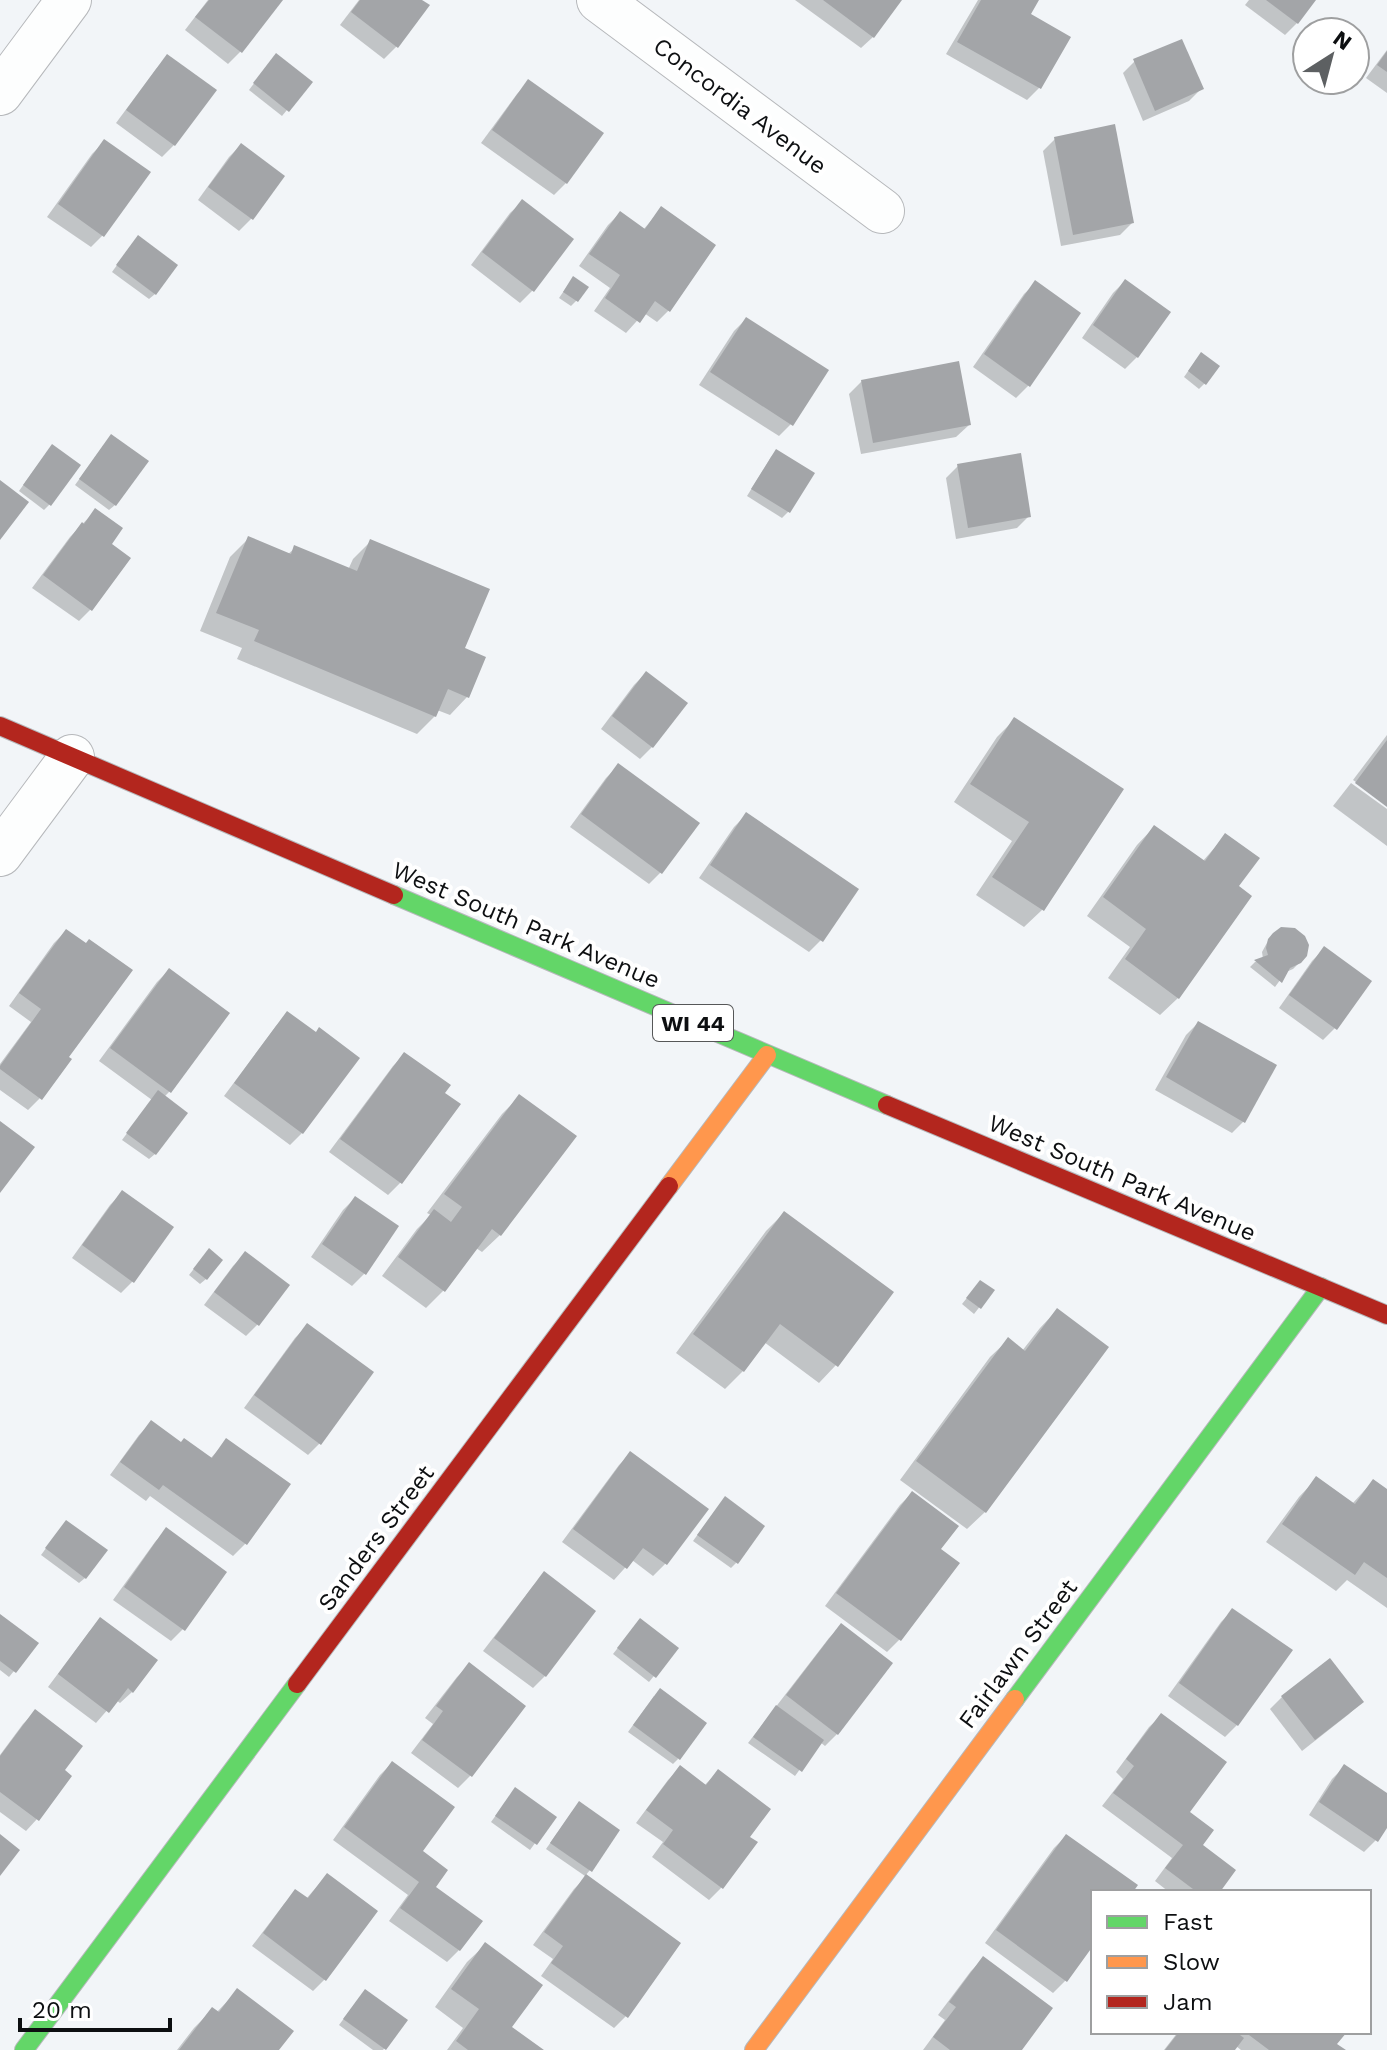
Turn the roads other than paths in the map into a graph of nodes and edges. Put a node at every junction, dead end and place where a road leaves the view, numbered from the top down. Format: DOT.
graph roads {
  1 [pos="69,0"];
  2 [pos="599,0"];
  3 [pos="0,93"];
  4 [pos="882,211"];
  5 [pos="0,726"];
  6 [pos="72,757"];
  7 [pos="0,854"];
  8 [pos="767,1055"];
  9 [pos="1321,1287"];
  10 [pos="1387,1315"];
  11 [pos="24,2050"];
  12 [pos="754,2050"];
  1 -- 3 [label="street"];
  2 -- 4 [label="street, Concordia Avenue"];
  5 -- 6 [label="street, West South Park Avenue / WI 44"];
  6 -- 7 [label="street"];
  6 -- 8 [label="street, West South Park Avenue / WI 44"];
  8 -- 9 [label="street, West South Park Avenue / WI 44"];
  8 -- 11 [label="street, Sanders Street"];
  9 -- 10 [label="street, West South Park Avenue / WI 44"];
  9 -- 12 [label="street, Fairlawn Street"];
}
